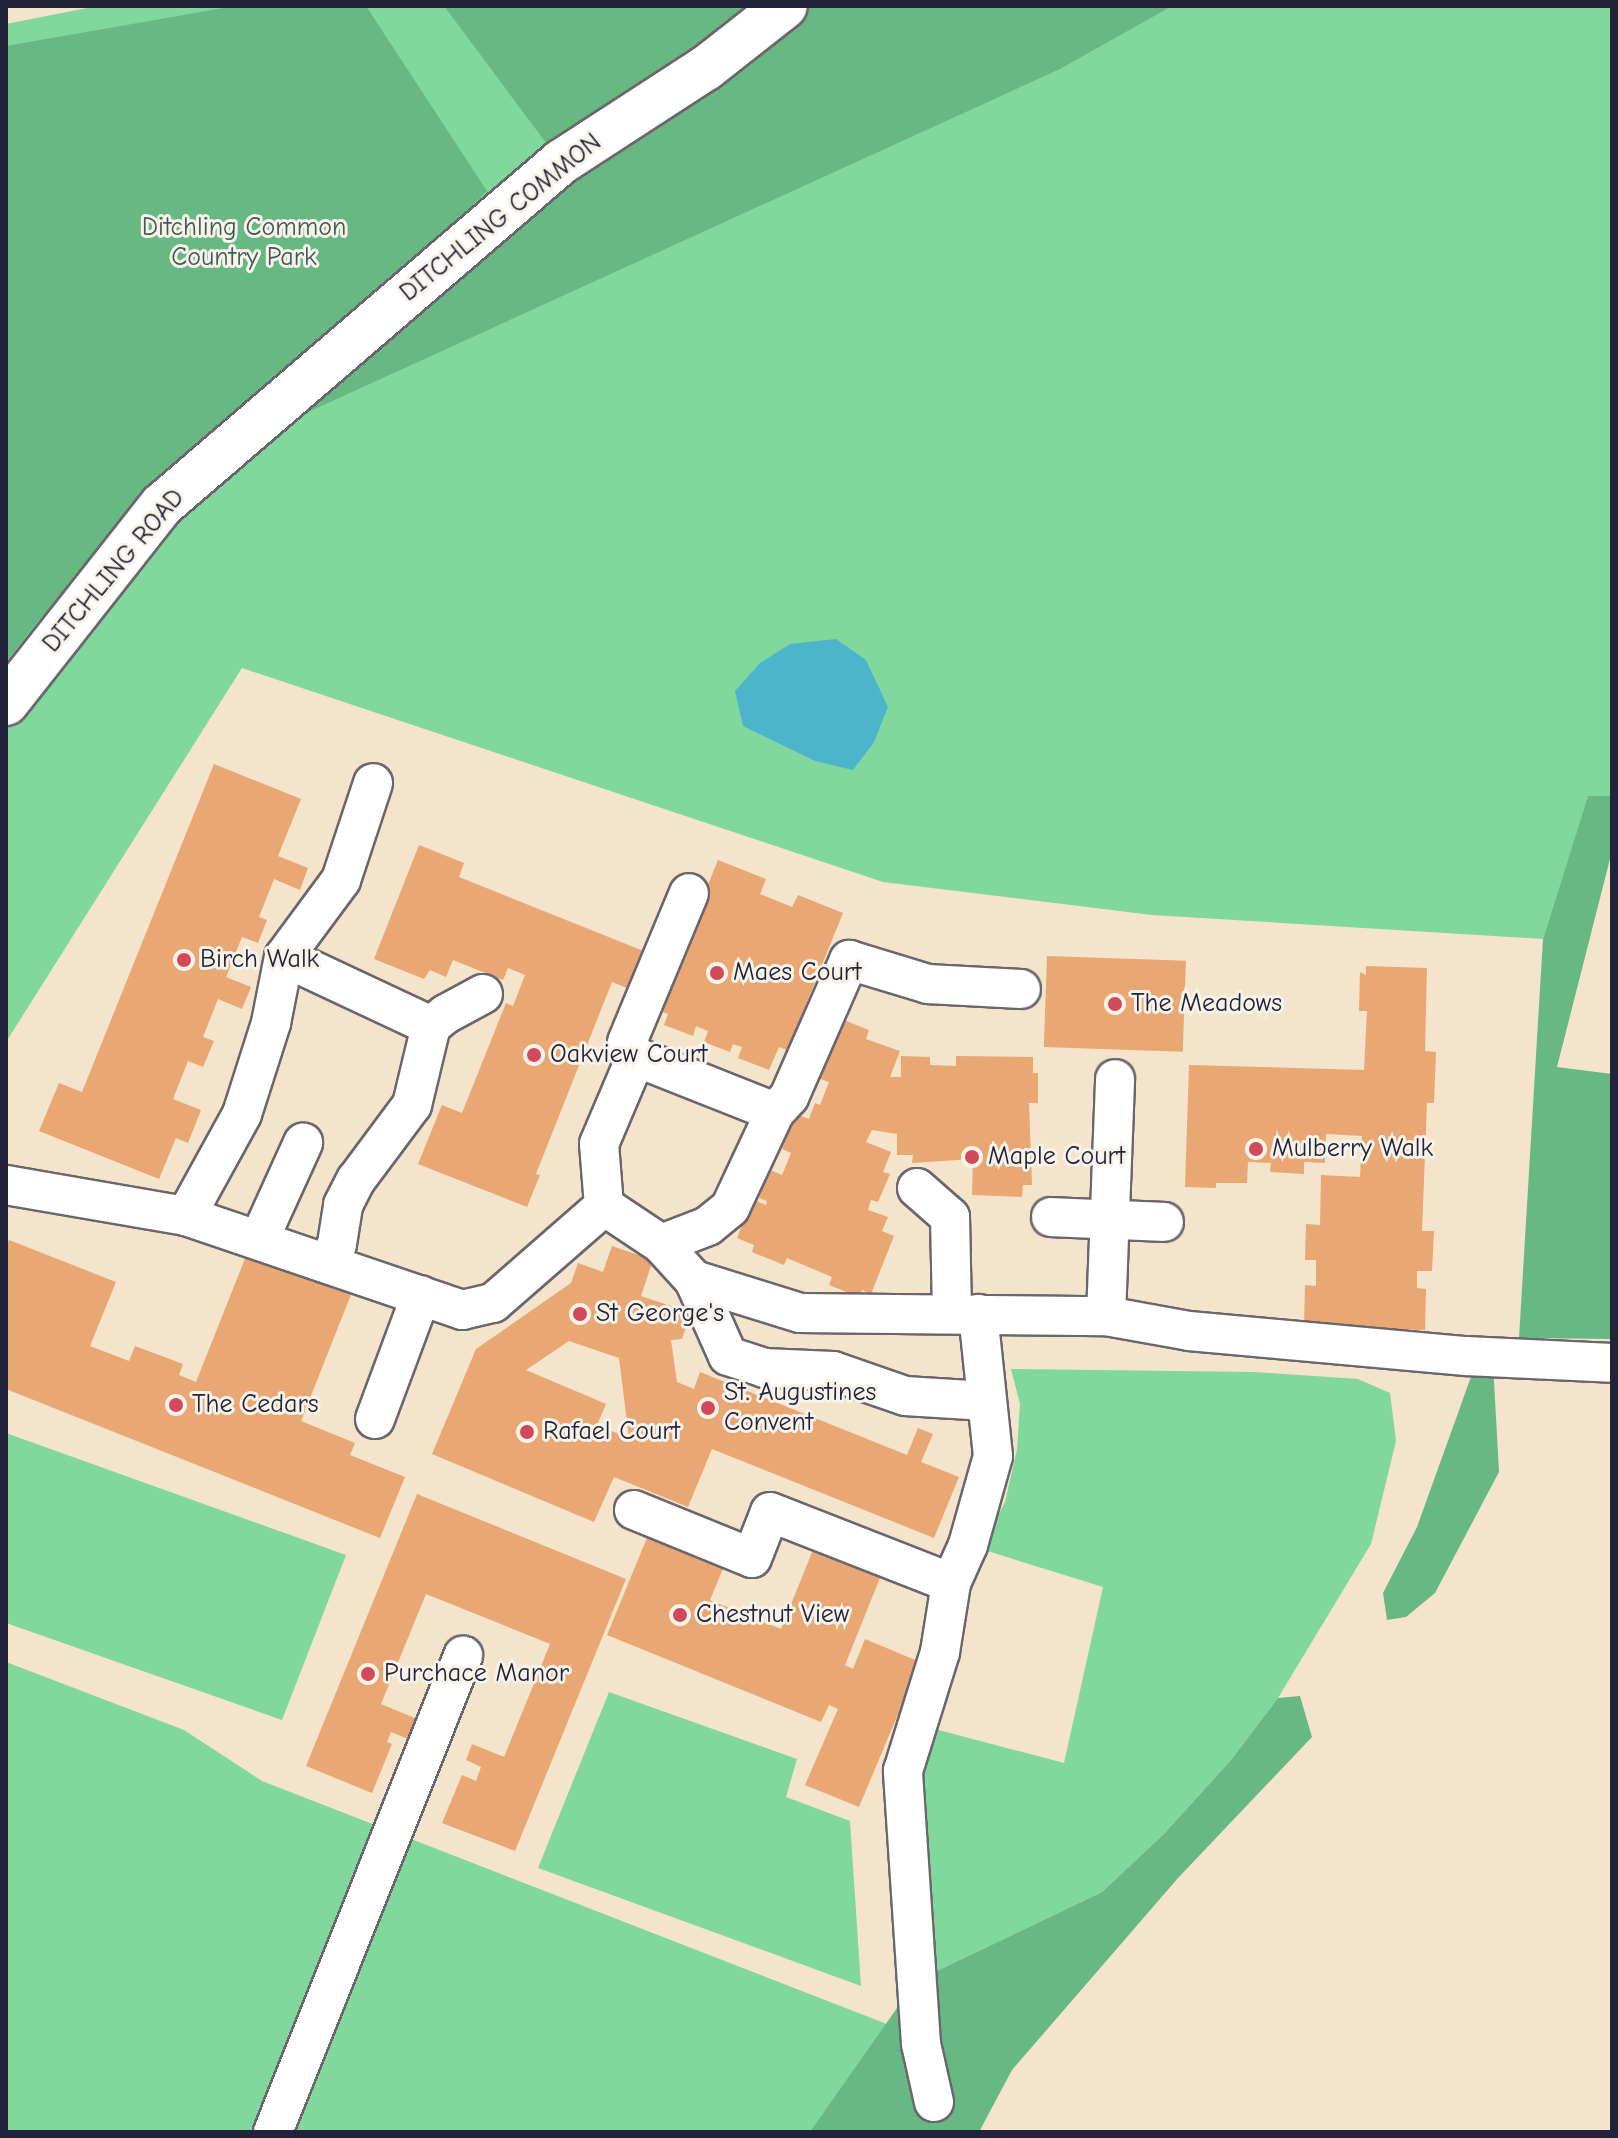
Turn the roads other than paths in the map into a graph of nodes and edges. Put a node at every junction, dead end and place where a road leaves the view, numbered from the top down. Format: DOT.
graph roads {
  1 [pos="785,6"];
  2 [pos="266,414"];
  3 [pos="6,703"];
  4 [pos="373,783"];
  5 [pos="689,893"];
  6 [pos="284,957"];
  7 [pos="1021,989"];
  8 [pos="483,994"];
  9 [pos="431,1026"];
  10 [pos="636,1057"];
  11 [pos="1115,1079"];
  12 [pos="775,1112"];
  13 [pos="303,1143"];
  14 [pos="6,1185"];
  15 [pos="917,1188"];
  16 [pos="604,1206"];
  17 [pos="186,1216"];
  18 [pos="1051,1217"];
  19 [pos="1111,1219"];
  20 [pos="1164,1222"];
  21 [pos="259,1240"];
  22 [pos="661,1244"];
  23 [pos="328,1264"];
  24 [pos="694,1280"];
  25 [pos="421,1295"];
  26 [pos="965,1314"];
  27 [pos="1106,1316"];
  28 [pos="1612,1363"];
  29 [pos="986,1401"];
  30 [pos="375,1419"];
  31 [pos="634,1510"];
  32 [pos="951,1583"];
  33 [pos="463,1656"];
  34 [pos="934,2102"];
  35 [pos="273,2132"];
  1 -- 2 [label="main road, DITCHLING COMMON"];
  2 -- 3 [label="main road, DITCHLING ROAD"];
  4 -- 6 [label="lane"];
  5 -- 10 [label="lane"];
  6 -- 9 [label="lane"];
  6 -- 17 [label="lane"];
  7 -- 12 [label="lane"];
  8 -- 9 [label="lane"];
  9 -- 23 [label="lane"];
  10 -- 12 [label="lane"];
  10 -- 16 [label="lane"];
  11 -- 19 [label="lane"];
  12 -- 22 [label="lane"];
  13 -- 21 [label="lane"];
  14 -- 17 [label="lane"];
  15 -- 26 [label="lane"];
  16 -- 22 [label="lane"];
  16 -- 25 [label="lane"];
  17 -- 21 [label="lane"];
  18 -- 19 [label="lane"];
  19 -- 20 [label="lane"];
  19 -- 27 [label="lane"];
  21 -- 23 [label="lane"];
  22 -- 24 [label="lane"];
  23 -- 25 [label="lane"];
  24 -- 26 [label="lane"];
  24 -- 29 [label="lane"];
  25 -- 30 [label="lane"];
  26 -- 27 [label="lane"];
  26 -- 29 [label="lane"];
  27 -- 28 [label="lane"];
  29 -- 32 [label="lane"];
  31 -- 32 [label="lane"];
  32 -- 34 [label="lane"];
  33 -- 35 [label="lane"];
}
